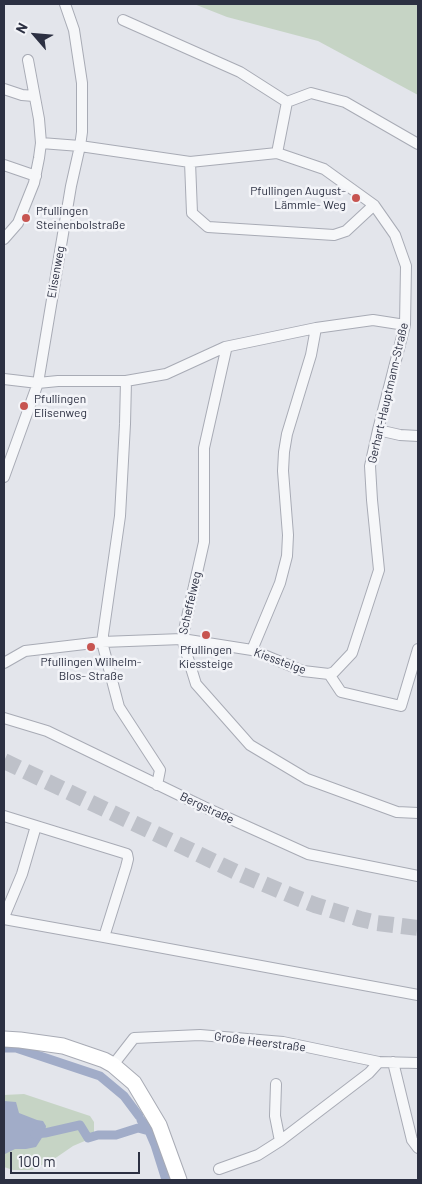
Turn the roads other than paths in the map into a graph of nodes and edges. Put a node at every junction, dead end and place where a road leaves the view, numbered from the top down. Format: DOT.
graph roads {
  1 [pos="65,4"];
  2 [pos="123,20"];
  3 [pos="28,60"];
  4 [pos="4,89"];
  5 [pos="34,96"];
  6 [pos="287,102"];
  7 [pos="41,143"];
  8 [pos="418,144"];
  9 [pos="80,146"];
  10 [pos="277,153"];
  11 [pos="190,162"];
  12 [pos="4,165"];
  13 [pos="36,176"];
  14 [pos="374,205"];
  15 [pos="4,240"];
  16 [pos="405,325"];
  17 [pos="316,328"];
  18 [pos="225,347"];
  19 [pos="4,379"];
  20 [pos="126,381"];
  21 [pos="38,383"];
  22 [pos="378,430"];
  23 [pos="418,436"];
  24 [pos="4,476"];
  25 [pos="182,639"];
  26 [pos="102,642"];
  27 [pos="418,649"];
  28 [pos="252,650"];
  29 [pos="4,662"];
  30 [pos="329,674"];
  31 [pos="4,718"];
  32 [pos="157,785"];
  33 [pos="418,813"];
  34 [pos="4,816"];
  35 [pos="36,826"];
  36 [pos="418,876"];
  37 [pos="4,918"];
  38 [pos="104,936"];
  39 [pos="418,995"];
  40 [pos="4,1039"];
  41 [pos="379,1062"];
  42 [pos="393,1062"];
  43 [pos="418,1064"];
  44 [pos="113,1065"];
  45 [pos="276,1084"];
  46 [pos="280,1141"];
  47 [pos="416,1143"];
  48 [pos="219,1168"];
  49 [pos="179,1180"];
  1 -- 9 [label="street, Elisenweg"];
  2 -- 6 [label="street"];
  3 -- 5 [label="street"];
  4 -- 5 [label="street"];
  5 -- 7 [label="street"];
  6 -- 8 [label="street"];
  6 -- 10 [label="street"];
  7 -- 9 [label="street, Gerhart-Hauptmann-Straße"];
  7 -- 13 [label="street"];
  9 -- 11 [label="street, Gerhart-Hauptmann-Straße"];
  9 -- 21 [label="street, Elisenweg"];
  10 -- 11 [label="street, Gerhart-Hauptmann-Straße"];
  10 -- 14 [label="street, Gerhart-Hauptmann-Straße"];
  11 -- 14 [label="street"];
  12 -- 13 [label="street"];
  13 -- 15 [label="street"];
  14 -- 16 [label="street, Gerhart-Hauptmann-Straße"];
  16 -- 17 [label="street"];
  16 -- 22 [label="street, Gerhart-Hauptmann-Straße"];
  17 -- 18 [label="street"];
  17 -- 28 [label="street"];
  18 -- 20 [label="street"];
  18 -- 25 [label="street, Scheffelweg"];
  19 -- 21 [label="street"];
  20 -- 21 [label="street"];
  20 -- 26 [label="street"];
  21 -- 24 [label="street, Elisenweg"];
  22 -- 23 [label="street"];
  22 -- 30 [label="street, Gerhart-Hauptmann-Straße"];
  25 -- 26 [label="street, Kiessteige"];
  25 -- 28 [label="street, Kiessteige"];
  25 -- 33 [label="street, Scheffelweg"];
  26 -- 29 [label="street, Kiessteige"];
  26 -- 32 [label="street"];
  27 -- 30 [label="street"];
  28 -- 30 [label="street, Kiessteige"];
  31 -- 32 [label="street, Bergstraße"];
  32 -- 36 [label="street, Bergstraße"];
  34 -- 35 [label="street"];
  35 -- 37 [label="street"];
  35 -- 38 [label="street"];
  37 -- 38 [label="street"];
  38 -- 39 [label="street"];
  40 -- 44 [label="main road"];
  41 -- 42 [label="street, Große Heerstraße"];
  41 -- 44 [label="street, Große Heerstraße"];
  41 -- 46 [label="street"];
  42 -- 43 [label="street, Große Heerstraße"];
  42 -- 47 [label="street"];
  44 -- 49 [label="main road"];
  45 -- 46 [label="street"];
  46 -- 48 [label="street"];
}
